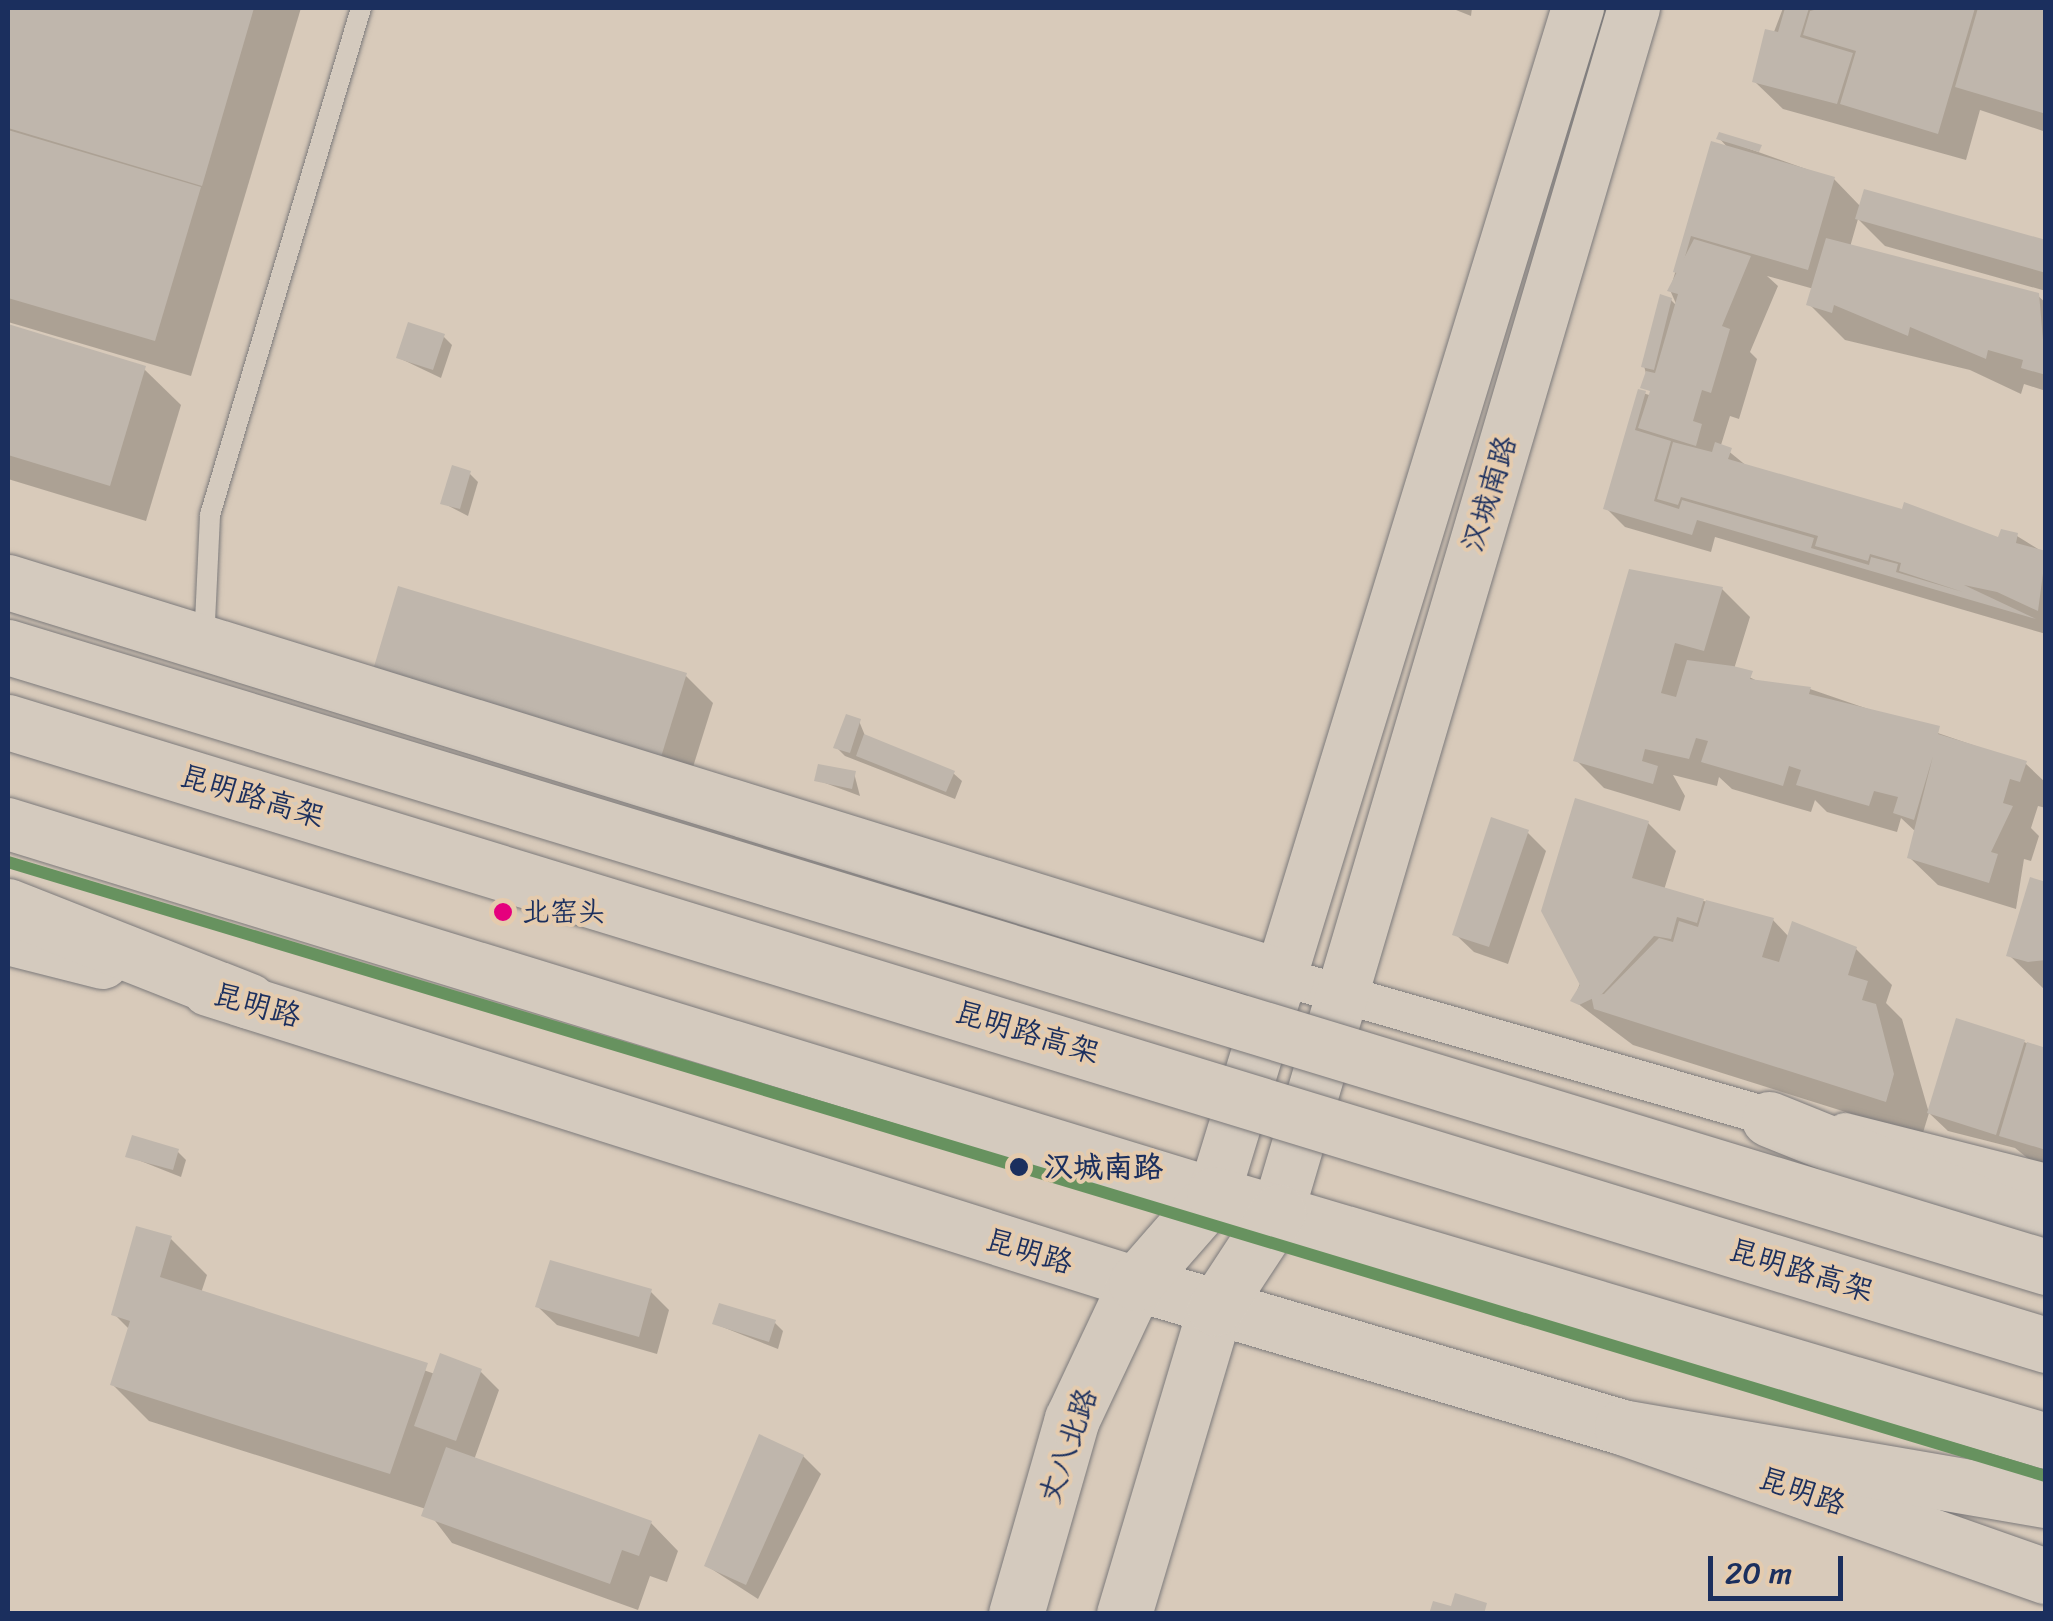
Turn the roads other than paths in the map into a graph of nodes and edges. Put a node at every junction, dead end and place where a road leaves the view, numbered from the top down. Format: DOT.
graph roads {
  1 [pos="361,8"];
  2 [pos="1578,8"];
  3 [pos="1634,8"];
  4 [pos="8,582"];
  5 [pos="204,622"];
  6 [pos="8,646"];
  7 [pos="8,722"];
  8 [pos="8,824"];
  9 [pos="8,906"];
  10 [pos="8,939"];
  11 [pos="1286,978"];
  12 [pos="1341,994"];
  13 [pos="249,1000"];
  14 [pos="1769,1119"];
  15 [pos="2046,1183"];
  16 [pos="1214,1194"];
  17 [pos="1278,1212"];
  18 [pos="2021,1224"];
  19 [pos="2046,1267"];
  20 [pos="1136,1284"];
  21 [pos="1215,1308"];
  22 [pos="2046,1345"];
  23 [pos="1622,1427"];
  24 [pos="2046,1441"];
  25 [pos="2046,1500"];
  26 [pos="2046,1576"];
  27 [pos="1016,1614"];
  28 [pos="1124,1614"];
  1 -- 5 [label="lane"];
  2 -- 11 [label="main road, 汉城南路"];
  3 -- 12 [label="main road, 汉城南路"];
  4 -- 11 [label="main road"];
  6 -- 19 [label="main road, bridge"];
  7 -- 22 [label="main road, 昆明路高架, bridge"];
  8 -- 16 [label="main road"];
  9 -- 13 [label="main road"];
  10 -- 13 [label="main road, 昆明路"];
  11 -- 12 [label="street"];
  11 -- 16 [label="main road, 汉城南路"];
  12 -- 14 [label="street"];
  12 -- 17 [label="main road, 汉城南路"];
  13 -- 20 [label="main road, 昆明路"];
  14 -- 15 [label="street"];
  14 -- 18 [label="main road"];
  16 -- 17 [label="main road"];
  16 -- 20 [label="main road, 丈八北路"];
  17 -- 21 [label="main road"];
  17 -- 24 [label="main road"];
  20 -- 21 [label="main road, 昆明路"];
  20 -- 27 [label="main road, 丈八北路"];
  21 -- 23 [label="main road, 昆明路"];
  21 -- 28 [label="main road"];
  23 -- 25 [label="main road"];
  23 -- 26 [label="main road, 昆明路"];
}
